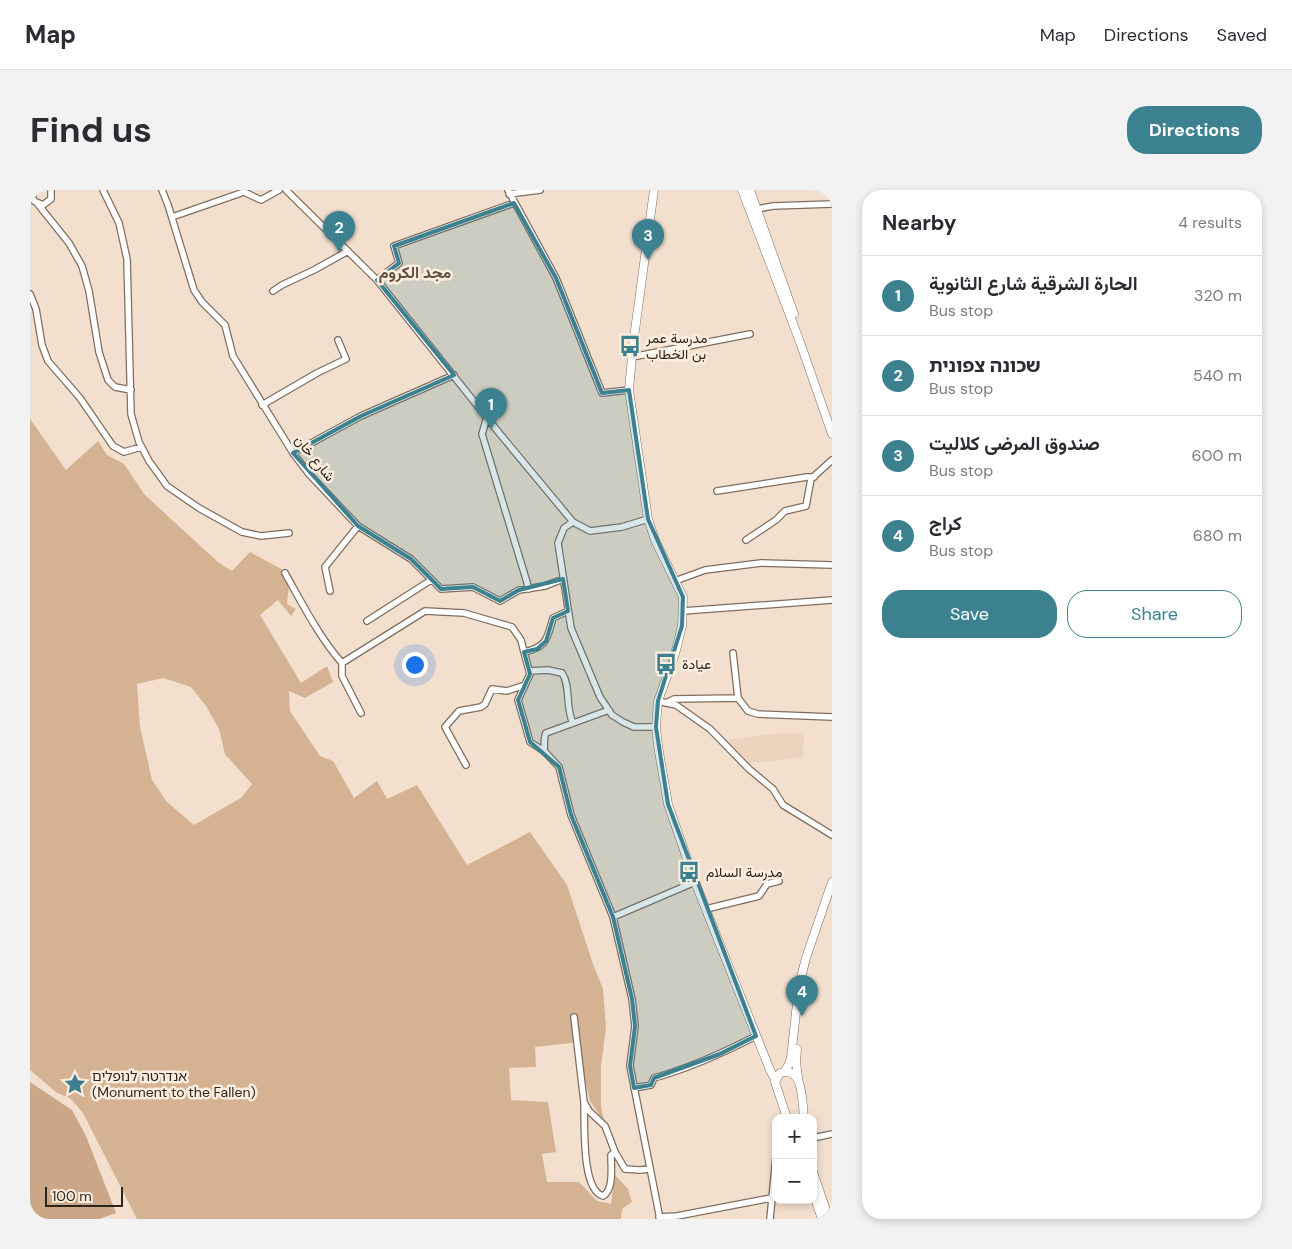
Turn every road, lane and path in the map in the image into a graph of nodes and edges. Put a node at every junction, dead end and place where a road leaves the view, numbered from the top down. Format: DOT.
graph roads {
  1 [pos="33,190"];
  2 [pos="51,190"];
  3 [pos="103,190"];
  4 [pos="162,190"];
  5 [pos="279,190"];
  6 [pos="286,190"];
  7 [pos="540,190"];
  8 [pos="654,190"];
  9 [pos="742,190"];
  10 [pos="750,190"];
  11 [pos="508,192"];
  12 [pos="34,201"];
  13 [pos="48,203"];
  14 [pos="514,203"];
  15 [pos="832,204"];
  16 [pos="757,209"];
  17 [pos="172,216"];
  18 [pos="50,218"];
  19 [pos="348,251"];
  20 [pos="377,280"];
  21 [pos="273,291"];
  22 [pos="30,294"];
  23 [pos="750,334"];
  24 [pos="338,340"];
  25 [pos="632,357"];
  26 [pos="454,375"];
  27 [pos="131,390"];
  28 [pos="629,390"];
  29 [pos="262,405"];
  30 [pos="487,417"];
  31 [pos="832,422"];
  32 [pos="832,434"];
  33 [pos="142,447"];
  34 [pos="293,453"];
  35 [pos="832,460"];
  36 [pos="814,477"];
  37 [pos="717,491"];
  38 [pos="648,520"];
  39 [pos="573,522"];
  40 [pos="358,526"];
  41 [pos="289,533"];
  42 [pos="746,540"];
  43 [pos="832,565"];
  44 [pos="285,573"];
  45 [pos="563,578"];
  46 [pos="431,580"];
  47 [pos="675,581"];
  48 [pos="529,589"];
  49 [pos="330,591"];
  50 [pos="832,600"];
  51 [pos="568,611"];
  52 [pos="683,611"];
  53 [pos="367,621"];
  54 [pos="524,652"];
  55 [pos="734,653"];
  56 [pos="342,663"];
  57 [pos="529,671"];
  58 [pos="525,685"];
  59 [pos="738,698"];
  60 [pos="658,701"];
  61 [pos="666,703"];
  62 [pos="609,710"];
  63 [pos="361,713"];
  64 [pos="832,718"];
  65 [pos="573,723"];
  66 [pos="656,727"];
  67 [pos="544,751"];
  68 [pos="466,766"];
  69 [pos="832,835"];
  70 [pos="779,881"];
  71 [pos="695,882"];
  72 [pos="832,882"];
  73 [pos="706,909"];
  74 [pos="613,917"];
  75 [pos="811,948"];
  76 [pos="574,1017"];
  77 [pos="756,1036"];
  78 [pos="784,1071"];
  79 [pos="798,1077"];
  80 [pos="775,1079"];
  81 [pos="634,1088"];
  82 [pos="584,1102"];
  83 [pos="786,1114"];
  84 [pos="803,1114"];
  85 [pos="832,1134"];
  86 [pos="817,1137"];
  87 [pos="615,1152"];
  88 [pos="650,1169"];
  89 [pos="817,1184"];
  90 [pos="772,1198"];
  91 [pos="817,1204"];
  92 [pos="660,1218"];
  93 [pos="770,1219"];
  94 [pos="822,1219"];
  95 [pos="829,1219"];
  1 -- 12 [label="street"];
  2 -- 13 [label="street"];
  3 -- 27 [label="street"];
  4 -- 17 [label="street, شارع خان"];
  5 -- 17 [label="street"];
  6 -- 19 [label="street"];
  7 -- 11 [label="street"];
  8 -- 25 [label="street"];
  9 -- 32 [label="street"];
  10 -- 16 [label="street"];
  11 -- 14 [label="street"];
  12 -- 13 [label="street"];
  12 -- 18 [label="street"];
  13 -- 18 [label="street"];
  14 -- 20 [label="street"];
  14 -- 28 [label="street"];
  15 -- 16 [label="street"];
  16 -- 31 [label="street"];
  17 -- 29 [label="street, شارع خان"];
  18 -- 27 [label="street"];
  19 -- 20 [label="street"];
  19 -- 21 [label="street"];
  20 -- 26 [label="street"];
  22 -- 33 [label="street"];
  23 -- 25 [label="street"];
  24 -- 29 [label="street"];
  25 -- 28 [label="street"];
  26 -- 30 [label="street"];
  26 -- 34 [label="street"];
  27 -- 33 [label="street"];
  28 -- 38 [label="street"];
  29 -- 34 [label="street, شارع خان"];
  30 -- 39 [label="street"];
  30 -- 48 [label="street"];
  33 -- 41 [label="street"];
  34 -- 40 [label="street, شارع خان"];
  35 -- 36 [label="street"];
  36 -- 37 [label="street"];
  36 -- 42 [label="street"];
  38 -- 39 [label="street"];
  38 -- 47 [label="street"];
  39 -- 45 [label="street"];
  40 -- 46 [label="street, شارع خان"];
  40 -- 49 [label="street"];
  43 -- 47 [label="street"];
  44 -- 56 [label="street"];
  45 -- 48 [label="street, شارع خان"];
  45 -- 51 [label="street"];
  46 -- 48 [label="street, شارع خان"];
  46 -- 53 [label="street"];
  47 -- 52 [label="street"];
  50 -- 52 [label="street"];
  51 -- 54 [label="street"];
  51 -- 62 [label="street"];
  52 -- 60 [label="street"];
  54 -- 56 [label="street"];
  54 -- 57 [label="street"];
  55 -- 59 [label="street"];
  56 -- 63 [label="street"];
  57 -- 58 [label="street"];
  57 -- 65 [label="street"];
  58 -- 67 [label="street"];
  58 -- 68 [label="street"];
  59 -- 61 [label="street"];
  59 -- 64 [label="street"];
  60 -- 61 [label="street"];
  60 -- 66 [label="street"];
  61 -- 69 [label="street"];
  62 -- 65 [label="street"];
  62 -- 66 [label="street"];
  65 -- 67 [label="street"];
  66 -- 71 [label="street"];
  67 -- 74 [label="street"];
  70 -- 73 [label="street"];
  71 -- 73 [label="street"];
  71 -- 74 [label="street"];
  72 -- 75 [label="street"];
  73 -- 77 [label="street"];
  74 -- 81 [label="street"];
  75 -- 78 [label="street"];
  75 -- 79 [label="street"];
  76 -- 82 [label="street"];
  77 -- 80 [label="street"];
  77 -- 81 [label="street"];
  78 -- 79 [label="street"];
  78 -- 80 [label="street"];
  79 -- 84 [label="street"];
  80 -- 83 [label="street"];
  81 -- 88 [label="street"];
  82 -- 87 [label="street"];
  82 -- 87 [label="street"];
  85 -- 86 [label="street"];
  87 -- 88 [label="street"];
  88 -- 92 [label="street"];
  89 -- 95 [label="street"];
  90 -- 92 [label="street"];
  90 -- 93 [label="street"];
  91 -- 94 [label="street"];
}
